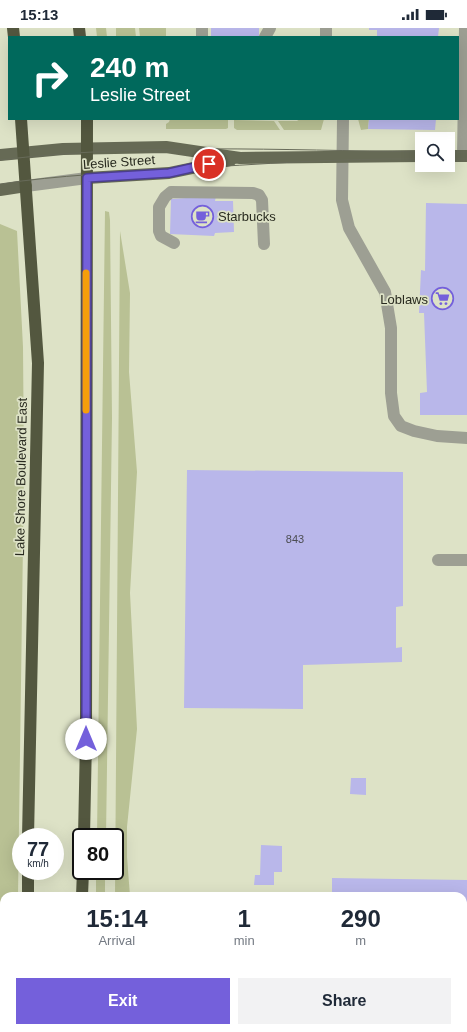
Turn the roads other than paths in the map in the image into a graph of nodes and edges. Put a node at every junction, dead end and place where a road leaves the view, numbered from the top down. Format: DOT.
graph roads {
  1 [pos="465,28"];
  2 [pos="21,120"];
  3 [pos="87,120"];
  4 [pos="343,120"];
  5 [pos="87,148"];
  6 [pos="24,153"];
  7 [pos="0,155"];
  8 [pos="343,156"];
  9 [pos="415,156"];
  10 [pos="465,156"];
  11 [pos="240,158"];
  12 [pos="87,178"];
  13 [pos="26,186"];
  14 [pos="0,190"];
  15 [pos="174,243"];
  16 [pos="264,244"];
  17 [pos="467,438"];
  18 [pos="438,560"];
  19 [pos="467,560"];
  20 [pos="28,828"];
  21 [pos="84,828"];
  22 [pos="28,880"];
  23 [pos="83,880"];
  24 [pos="28,892"];
  25 [pos="82,892"];
  1 -- 10 [label="street"];
  2 -- 6 [label="highway, Lake Shore Boulevard East"];
  3 -- 5 [label="highway"];
  4 -- 8 [label="street"];
  5 -- 6 [label="main road, Leslie Street"];
  5 -- 11 [label="main road, Leslie Street"];
  5 -- 12 [label="highway"];
  6 -- 7 [label="main road, Leslie Street"];
  6 -- 13 [label="highway, Lake Shore Boulevard East"];
  8 -- 9 [label="main road, Leslie Street"];
  8 -- 11 [label="main road, Leslie Street"];
  8 -- 17 [label="street"];
  11 -- 12 [label="main road, Leslie Street"];
  12 -- 13 [label="street, Leslie Street"];
  12 -- 21 [label="highway"];
  13 -- 14 [label="main road, Leslie Street"];
  13 -- 20 [label="highway, Lake Shore Boulevard East"];
  15 -- 16 [label="street"];
  18 -- 19 [label="street"];
  22 -- 24 [label="highway"];
  23 -- 25 [label="highway"];
}
